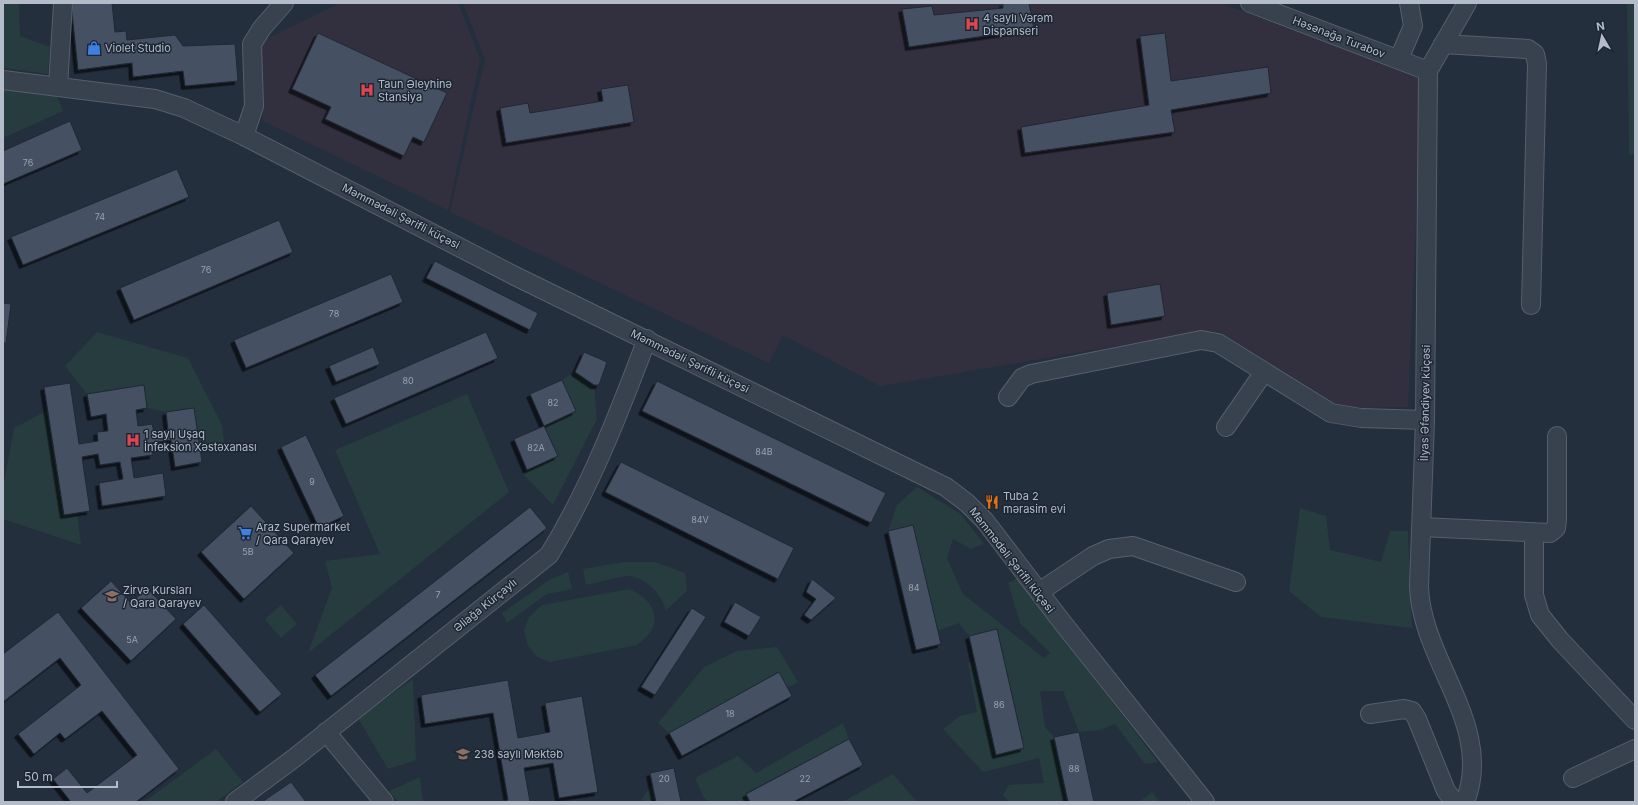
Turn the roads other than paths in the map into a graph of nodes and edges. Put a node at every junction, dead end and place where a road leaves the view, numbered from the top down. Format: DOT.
graph roads {
  1 [pos="63,3"];
  2 [pos="284,3"];
  3 [pos="1250,3"];
  4 [pos="1409,3"];
  5 [pos="1467,3"];
  6 [pos="1443,44"];
  7 [pos="1399,59"];
  8 [pos="1428,71"];
  9 [pos="3,80"];
  10 [pos="58,87"];
  11 [pos="244,136"];
  12 [pos="1531,305"];
  13 [pos="647,339"];
  14 [pos="1264,372"];
  15 [pos="1008,397"];
  16 [pos="1426,420"];
  17 [pos="1226,427"];
  18 [pos="1557,436"];
  19 [pos="1421,527"];
  20 [pos="1534,532"];
  21 [pos="1236,582"];
  22 [pos="1039,592"];
  23 [pos="1370,714"];
  24 [pos="1635,720"];
  25 [pos="326,732"];
  26 [pos="1635,749"];
  27 [pos="1573,778"];
  28 [pos="235,802"];
  29 [pos="384,802"];
  30 [pos="1205,802"];
  31 [pos="1455,802"];
  32 [pos="1465,802"];
  1 -- 10 [label="street"];
  2 -- 11 [label="street"];
  3 -- 7 [label="street, Həsənağa Turabov"];
  4 -- 7 [label="street"];
  5 -- 6 [label="street, İlyas Əfəndiyev küçəsi"];
  6 -- 8 [label="street, İlyas Əfəndiyev küçəsi"];
  6 -- 12 [label="street"];
  7 -- 8 [label="street, Həsənağa Turabov"];
  8 -- 16 [label="street, İlyas Əfəndiyev küçəsi"];
  9 -- 10 [label="street, Məmmədəli Şərifli küçəsi"];
  10 -- 11 [label="street, Məmmədəli Şərifli küçəsi"];
  11 -- 13 [label="street, Məmmədəli Şərifli küçəsi"];
  13 -- 22 [label="street, Məmmədəli Şərifli küçəsi"];
  13 -- 25 [label="street, Əliağa Kürçaylı"];
  14 -- 15 [label="street"];
  14 -- 16 [label="street"];
  14 -- 17 [label="street"];
  16 -- 19 [label="street, İlyas Əfəndiyev küçəsi"];
  18 -- 20 [label="street"];
  19 -- 20 [label="street"];
  19 -- 32 [label="street, İlyas Əfəndiyev küçəsi"];
  20 -- 24 [label="street"];
  21 -- 22 [label="street"];
  22 -- 30 [label="street, Məmmədəli Şərifli küçəsi"];
  23 -- 31 [label="street"];
  25 -- 28 [label="street, Əliağa Kürçaylı"];
  25 -- 29 [label="street"];
  26 -- 27 [label="street"];
}
